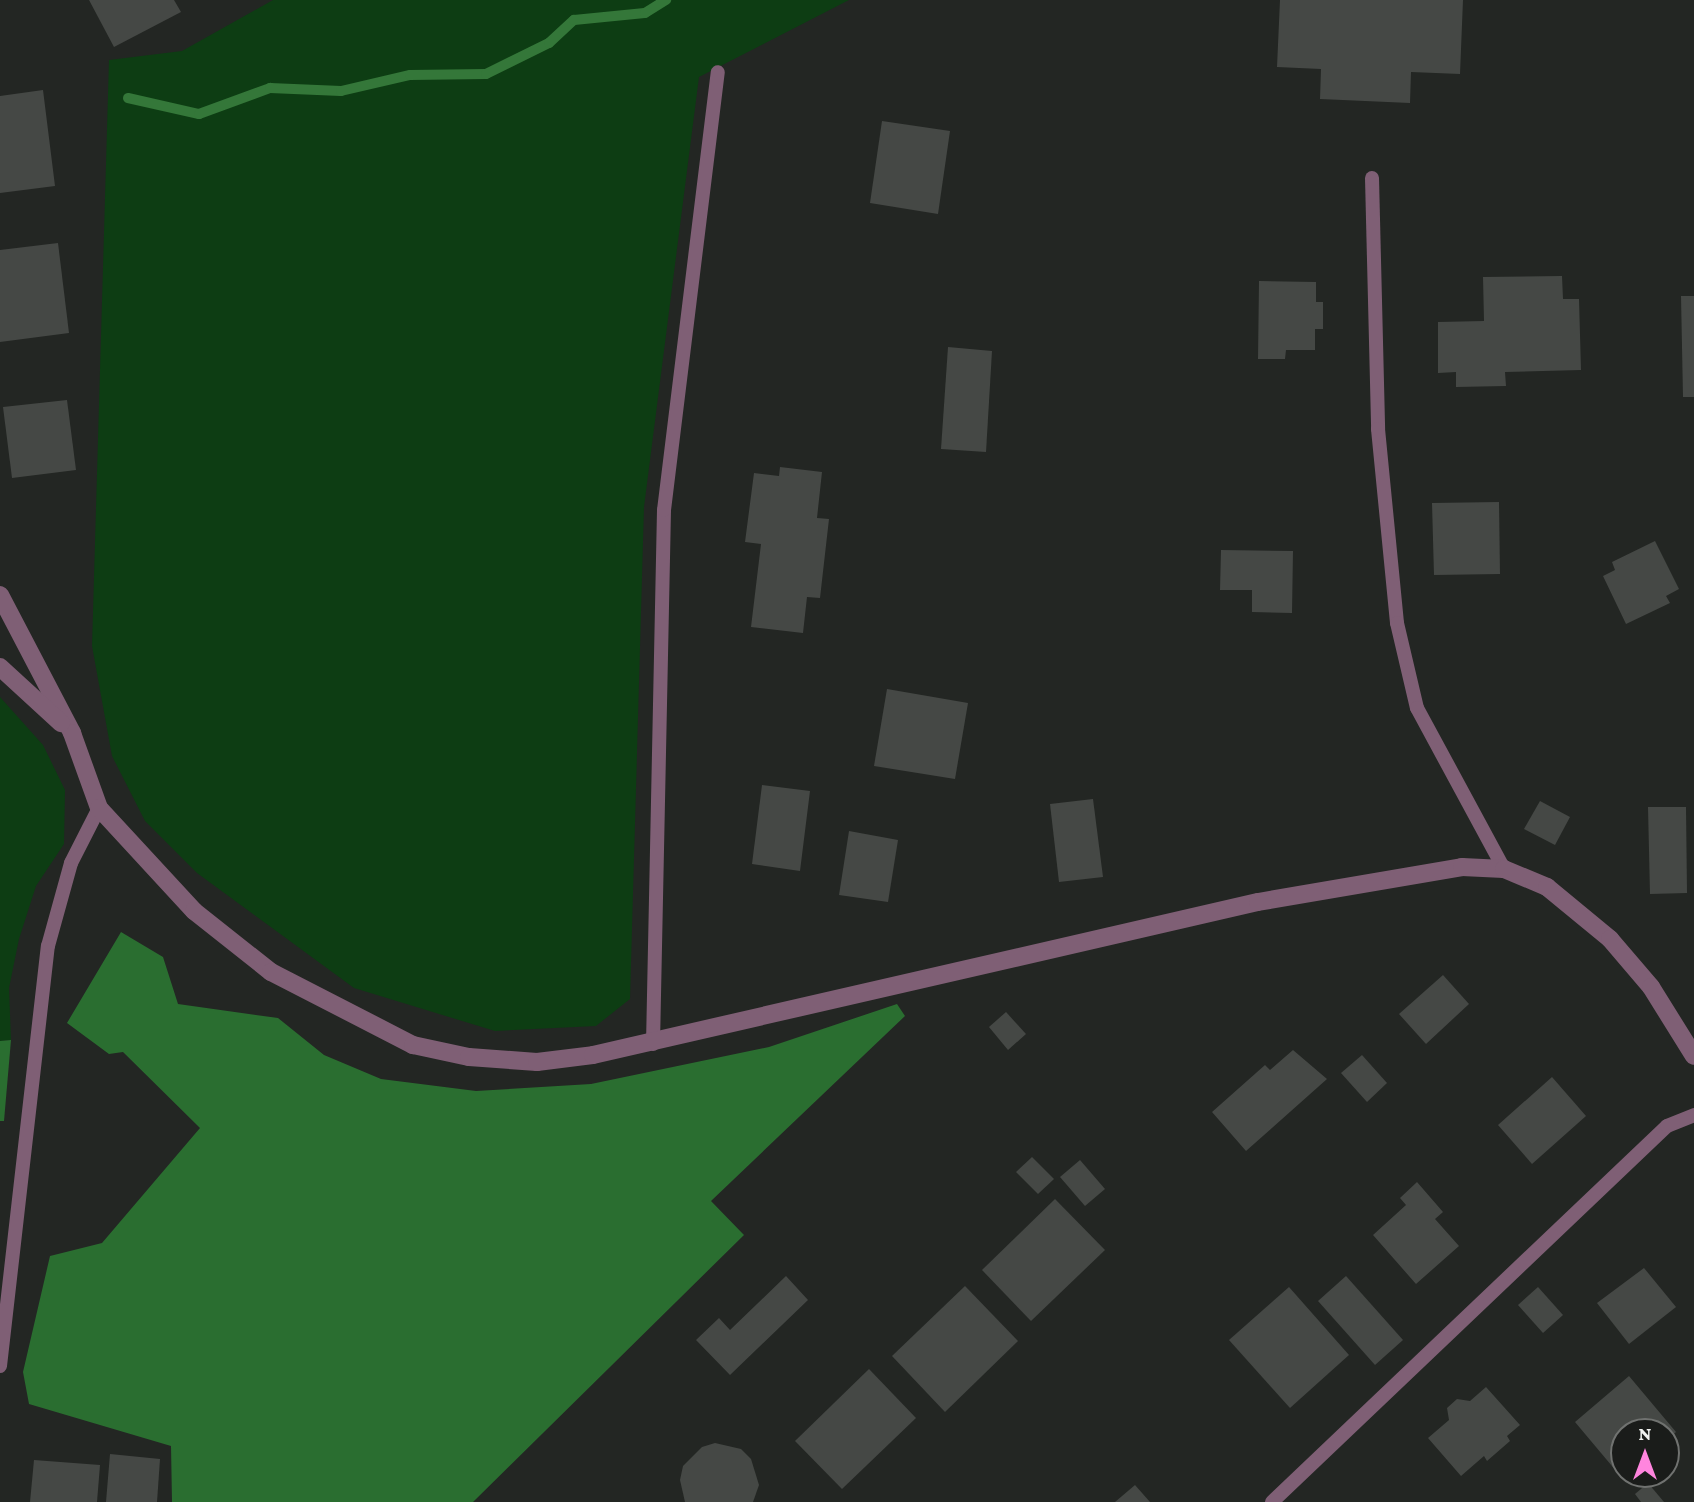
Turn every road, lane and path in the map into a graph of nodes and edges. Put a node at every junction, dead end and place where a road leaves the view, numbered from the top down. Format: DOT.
graph roads {
  1 [pos="718,72"];
  2 [pos="1372,178"];
  3 [pos="0,595"];
  4 [pos="0,667"];
  5 [pos="72,733"];
  6 [pos="99,808"];
  7 [pos="1504,869"];
  8 [pos="653,1044"];
  9 [pos="1692,1047"];
  10 [pos="1694,1115"];
  11 [pos="0,1366"];
  12 [pos="1272,1502"];
  1 -- 8 [label="lane"];
  2 -- 7 [label="lane"];
  3 -- 5 [label="street"];
  4 -- 5 [label="street"];
  5 -- 6 [label="street"];
  6 -- 8 [label="street"];
  6 -- 11 [label="lane"];
  7 -- 8 [label="street"];
  7 -- 9 [label="street"];
  10 -- 12 [label="lane"];
}
